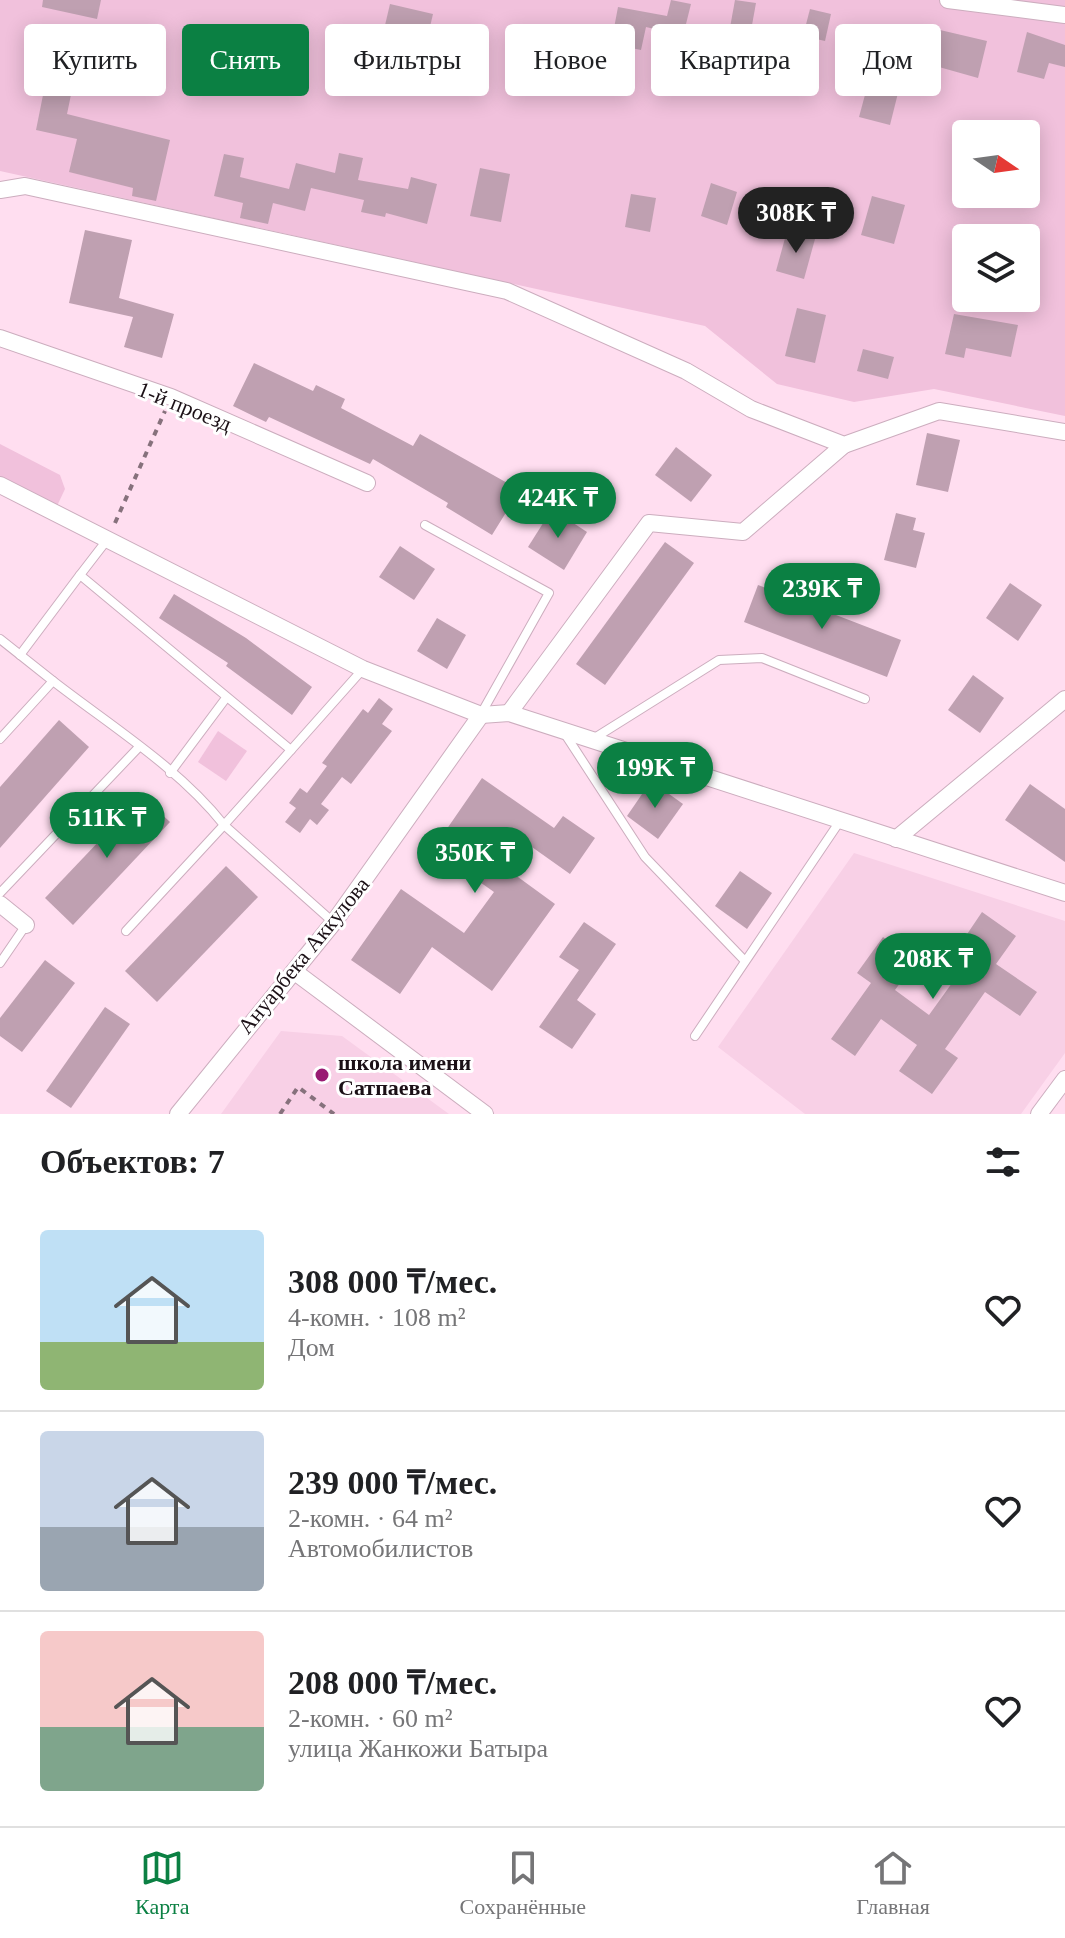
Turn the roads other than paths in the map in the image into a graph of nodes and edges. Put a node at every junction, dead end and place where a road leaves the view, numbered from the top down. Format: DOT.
graph roads {
  1 [pos="948,0"];
  2 [pos="1065,15"];
  3 [pos="0,190"];
  4 [pos="0,338"];
  5 [pos="1065,432"];
  6 [pos="844,445"];
  7 [pos="367,483"];
  8 [pos="0,485"];
  9 [pos="425,525"];
  10 [pos="107,540"];
  11 [pos="80,575"];
  12 [pos="0,639"];
  13 [pos="20,655"];
  14 [pos="363,669"];
  15 [pos="53,681"];
  16 [pos="226,698"];
  17 [pos="865,699"];
  18 [pos="1065,699"];
  19 [pos="509,713"];
  20 [pos="481,715"];
  21 [pos="563,730"];
  22 [pos="0,739"];
  23 [pos="592,739"];
  24 [pos="138,748"];
  25 [pos="291,750"];
  26 [pos="170,773"];
  27 [pos="841,821"];
  28 [pos="224,825"];
  29 [pos="896,839"];
  30 [pos="0,893"];
  31 [pos="1065,893"];
  32 [pos="0,904"];
  33 [pos="334,922"];
  34 [pos="26,925"];
  35 [pos="126,931"];
  36 [pos="745,961"];
  37 [pos="0,963"];
  38 [pos="295,972"];
  39 [pos="695,1036"];
  40 [pos="1065,1079"];
  41 [pos="178,1114"];
  42 [pos="485,1114"];
  43 [pos="1039,1114"];
  1 -- 2 [label="street"];
  3 -- 6 [label="street"];
  4 -- 7 [label="street, 1-й проезд"];
  5 -- 6 [label="street"];
  6 -- 19 [label="street"];
  8 -- 10 [label="street"];
  9 -- 20 [label="lane"];
  10 -- 11 [label="lane"];
  10 -- 14 [label="street"];
  11 -- 13 [label="lane"];
  11 -- 16 [label="lane"];
  12 -- 13 [label="lane"];
  13 -- 15 [label="lane"];
  14 -- 20 [label="street"];
  14 -- 25 [label="lane"];
  15 -- 22 [label="lane"];
  15 -- 24 [label="lane"];
  16 -- 25 [label="lane"];
  16 -- 26 [label="lane"];
  17 -- 23 [label="lane"];
  18 -- 29 [label="street"];
  19 -- 20 [label="street"];
  19 -- 21 [label="street"];
  20 -- 33 [label="street, Ануарбека Аккулова"];
  21 -- 23 [label="street"];
  21 -- 36 [label="lane"];
  23 -- 27 [label="street"];
  24 -- 26 [label="lane"];
  24 -- 30 [label="lane"];
  25 -- 28 [label="lane"];
  26 -- 28 [label="lane"];
  27 -- 29 [label="street"];
  27 -- 36 [label="lane"];
  28 -- 33 [label="lane"];
  28 -- 35 [label="lane"];
  29 -- 31 [label="street"];
  32 -- 34 [label="street"];
  33 -- 38 [label="street, Ануарбека Аккулова"];
  34 -- 37 [label="lane"];
  36 -- 39 [label="lane"];
  38 -- 41 [label="street, Ануарбека Аккулова"];
  38 -- 42 [label="street"];
  40 -- 43 [label="street"];
}
